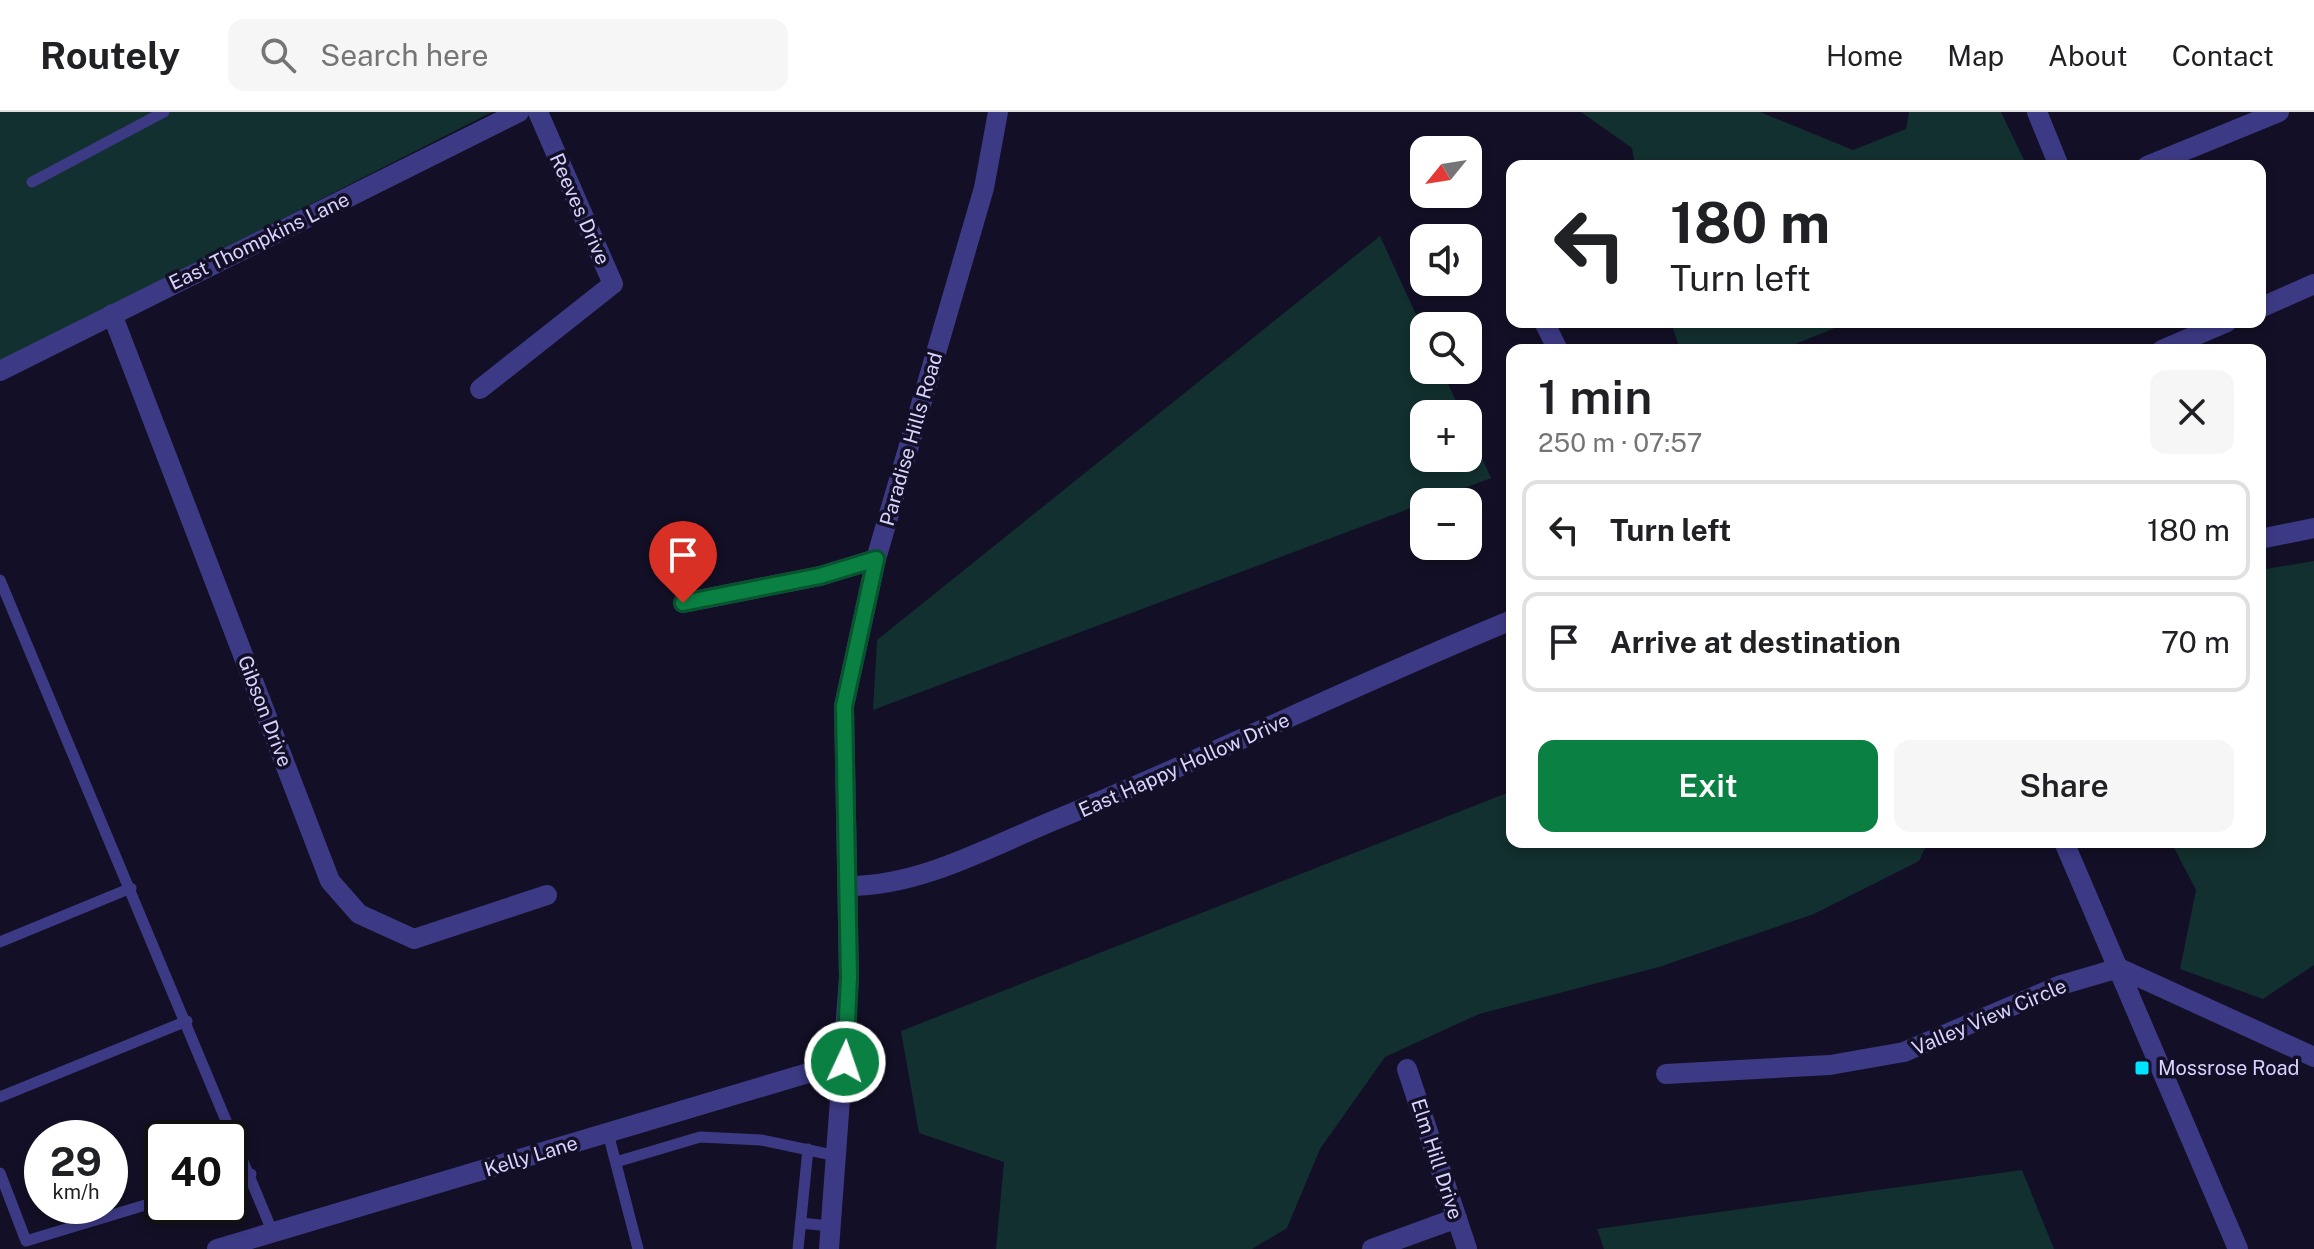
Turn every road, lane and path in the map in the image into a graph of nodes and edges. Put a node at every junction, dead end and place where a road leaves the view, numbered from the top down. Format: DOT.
graph roads {
  1 [pos="164,112"];
  2 [pos="519,112"];
  3 [pos="538,112"];
  4 [pos="998,112"];
  5 [pos="2037,112"];
  6 [pos="2279,112"];
  7 [pos="2057,160"];
  8 [pos="2162,160"];
  9 [pos="32,182"];
  10 [pos="2314,284"];
  11 [pos="2266,305"];
  12 [pos="112,314"];
  13 [pos="2213,328"];
  14 [pos="2176,344"];
  15 [pos="0,371"];
  16 [pos="480,389"];
  17 [pos="2314,528"];
  18 [pos="2266,538"];
  19 [pos="876,559"];
  20 [pos="0,580"];
  21 [pos="683,603"];
  22 [pos="1506,623"];
  23 [pos="2067,848"];
  24 [pos="849,886"];
  25 [pos="131,888"];
  26 [pos="547,895"];
  27 [pos="0,942"];
  28 [pos="2119,968"];
  29 [pos="187,1021"];
  30 [pos="2314,1057"];
  31 [pos="845,1062"];
  32 [pos="1407,1069"];
  33 [pos="1666,1074"];
  34 [pos="0,1097"];
  35 [pos="608,1133"];
  36 [pos="808,1149"];
  37 [pos="837,1156"];
  38 [pos="616,1162"];
  39 [pos="0,1173"];
  40 [pos="251,1174"];
  41 [pos="248,1175"];
  42 [pos="144,1205"];
  43 [pos="1457,1218"];
  44 [pos="801,1223"];
  45 [pos="830,1226"];
  46 [pos="273,1233"];
  47 [pos="248,1245"];
  48 [pos="217,1249"];
  49 [pos="638,1249"];
  50 [pos="798,1249"];
  51 [pos="829,1249"];
  52 [pos="1372,1249"];
  53 [pos="1467,1249"];
  54 [pos="2238,1249"];
  1 -- 9 [label="lane"];
  2 -- 12 [label="street, East Thompkins Lane"];
  3 -- 16 [label="street, Reeves Drive"];
  4 -- 19 [label="street, Paradise Hills Road"];
  5 -- 7 [label="street"];
  6 -- 8 [label="street"];
  10 -- 11 [label="street"];
  12 -- 15 [label="street, East Thompkins Lane"];
  12 -- 26 [label="street, Gibson Drive"];
  13 -- 14 [label="street"];
  17 -- 18 [label="street"];
  19 -- 21 [label="street"];
  19 -- 24 [label="street, Paradise Hills Road"];
  20 -- 25 [label="lane"];
  22 -- 24 [label="street, East Happy Hollow Drive"];
  23 -- 28 [label="street"];
  24 -- 31 [label="street, Paradise Hills Road"];
  25 -- 27 [label="lane"];
  25 -- 29 [label="lane"];
  28 -- 30 [label="street"];
  28 -- 33 [label="street, Valley View Circle"];
  28 -- 54 [label="street"];
  29 -- 34 [label="lane"];
  29 -- 40 [label="lane"];
  31 -- 35 [label="street, Kelly Lane"];
  31 -- 37 [label="street, Paradise Hills Road"];
  32 -- 43 [label="street, Elm Hill Drive"];
  35 -- 38 [label="lane"];
  35 -- 46 [label="street, Kelly Lane"];
  36 -- 37 [label="lane"];
  36 -- 38 [label="lane"];
  36 -- 44 [label="lane"];
  37 -- 45 [label="street, Paradise Hills Road"];
  38 -- 49 [label="lane"];
  39 -- 42 [label="lane"];
  40 -- 41 [label="lane"];
  40 -- 46 [label="lane"];
  43 -- 52 [label="street"];
  43 -- 53 [label="street, Elm Hill Drive"];
  44 -- 45 [label="lane"];
  44 -- 50 [label="lane"];
  45 -- 51 [label="street, Paradise Hills Road"];
  46 -- 47 [label="street, Kelly Lane"];
  47 -- 48 [label="street, Kelly Lane"];
}
